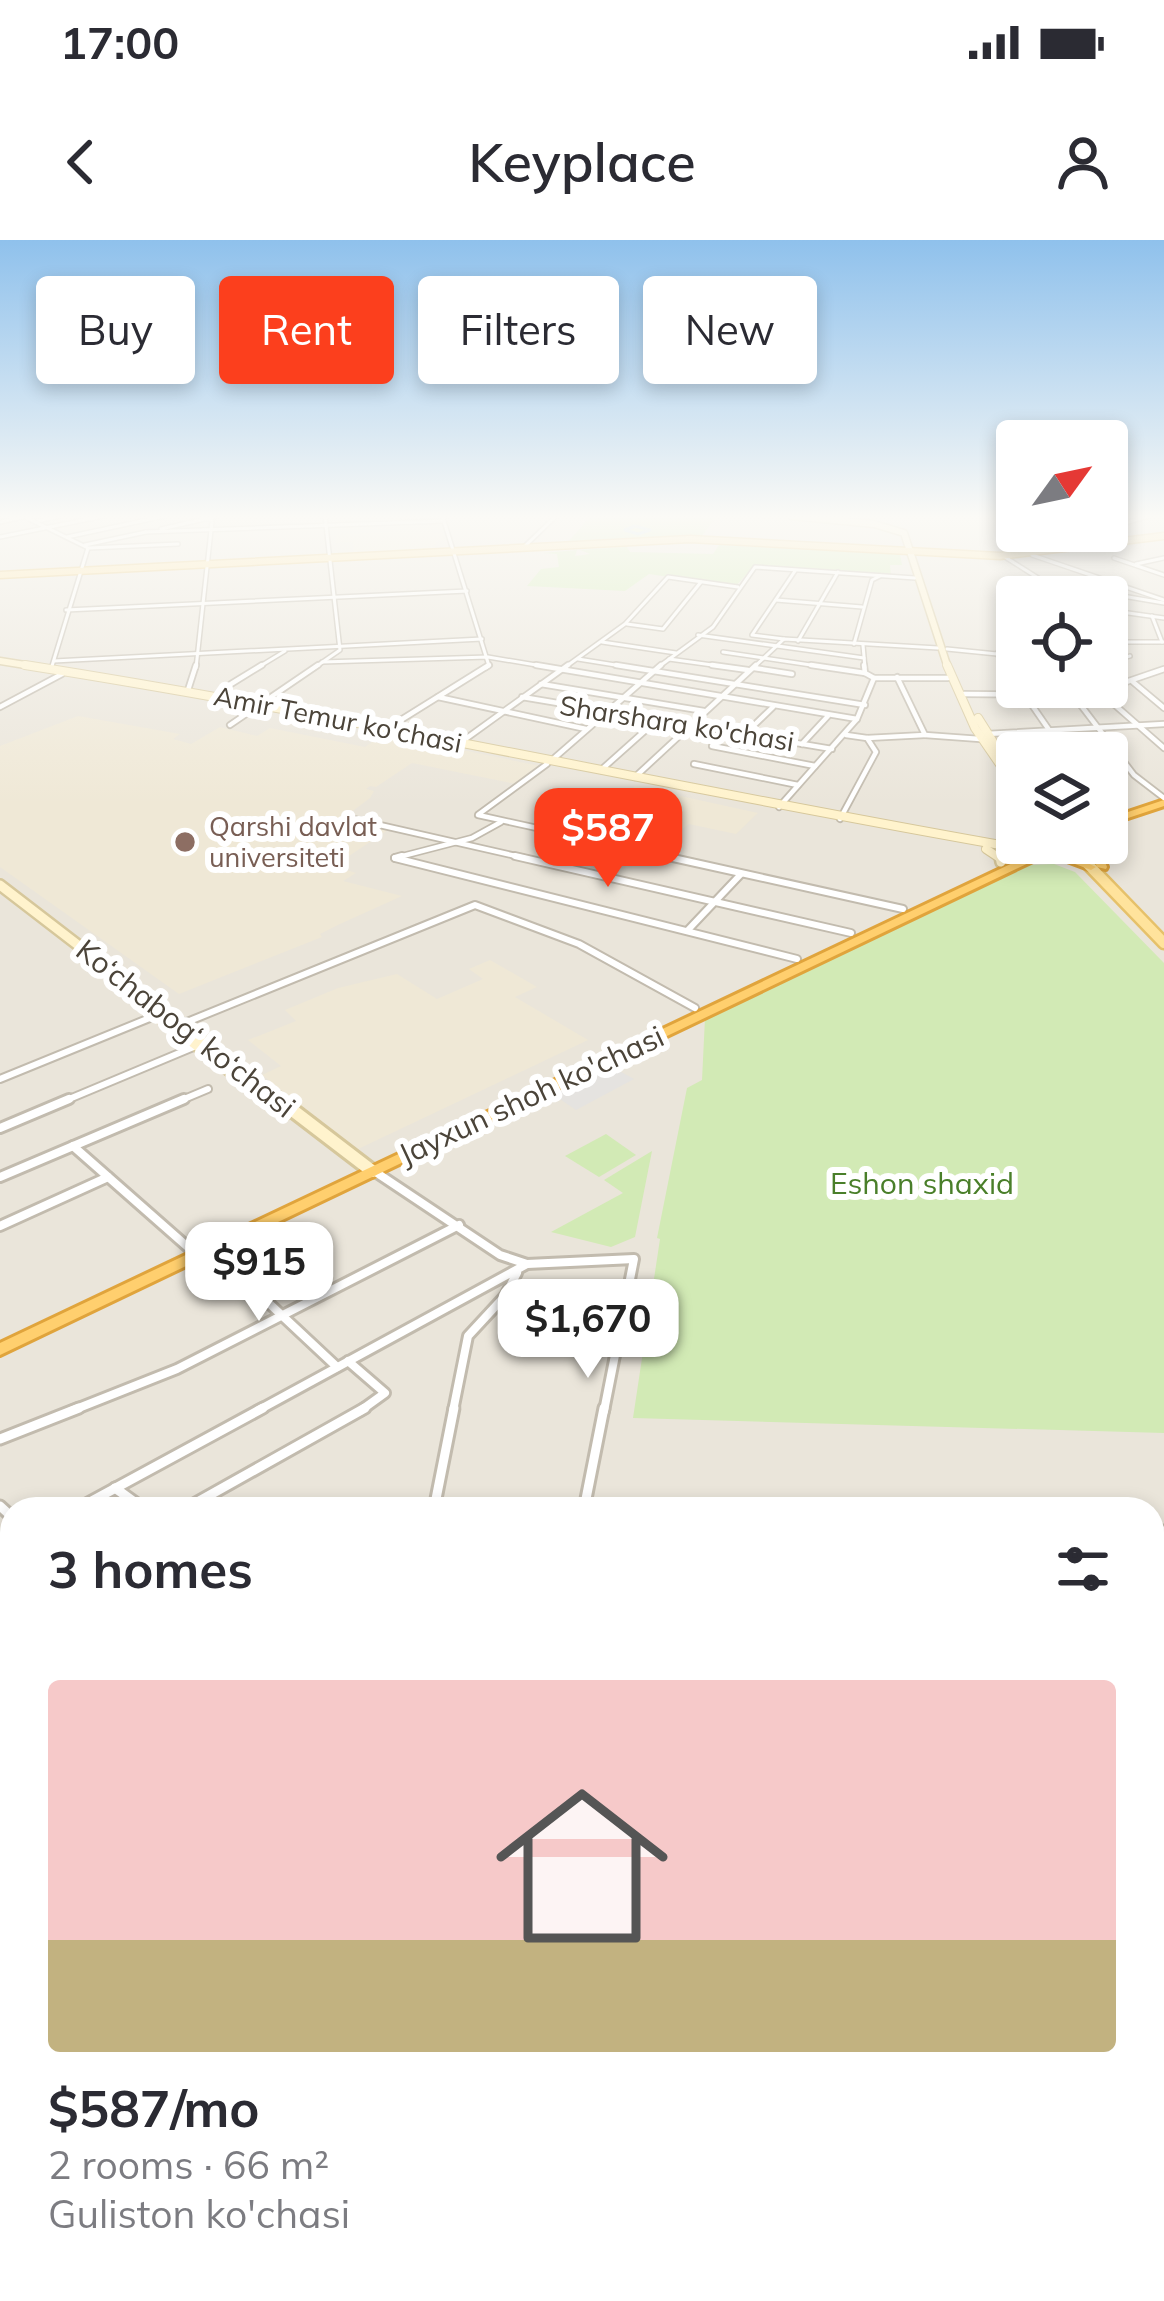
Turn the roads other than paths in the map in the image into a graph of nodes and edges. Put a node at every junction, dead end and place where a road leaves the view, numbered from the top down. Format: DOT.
graph roads {
  1 [pos="66,612"];
  2 [pos="203,612"];
  3 [pos="336,612"];
  4 [pos="474,612"];
  5 [pos="636,612"];
  6 [pos="677,612"];
  7 [pos="722,612"];
  8 [pos="768,612"];
  9 [pos="814,612"];
  10 [pos="862,612"];
  11 [pos="930,612"];
  12 [pos="1131,612"];
  13 [pos="1152,616"];
  14 [pos="1164,618"];
  15 [pos="625,624"];
  16 [pos="697,635"];
  17 [pos="482,639"];
  18 [pos="784,640"];
  19 [pos="1128,640"];
  20 [pos="601,641"];
  21 [pos="798,641"];
  22 [pos="1163,642"];
  23 [pos="859,645"];
  24 [pos="340,647"];
  25 [pos="775,647"];
  26 [pos="942,648"];
  27 [pos="286,650"];
  28 [pos="723,652"];
  29 [pos="996,652"];
  30 [pos="676,653"];
  31 [pos="197,655"];
  32 [pos="488,657"];
  33 [pos="669,658"];
  34 [pos="762,658"];
  35 [pos="864,658"];
  36 [pos="577,659"];
  37 [pos="0,662"];
  38 [pos="322,662"];
  39 [pos="53,665"];
  40 [pos="751,669"];
  41 [pos="560,671"];
  42 [pos="653,671"];
  43 [pos="1164,672"];
  44 [pos="866,673"];
  45 [pos="62,674"];
  46 [pos="792,674"];
  47 [pos="897,677"];
  48 [pos="874,678"];
  49 [pos="1131,681"];
  50 [pos="1128,682"];
  51 [pos="231,684"];
  52 [pos="541,684"];
  53 [pos="638,684"];
  54 [pos="735,684"];
  55 [pos="956,686"];
  56 [pos="188,690"];
  57 [pos="996,692"];
  58 [pos="436,696"];
  59 [pos="522,697"];
  60 [pos="622,697"];
  61 [pos="720,697"];
  62 [pos="262,704"];
  63 [pos="865,705"];
  64 [pos="774,706"];
  65 [pos="0,707"];
  66 [pos="1031,708"];
  67 [pos="1082,708"];
  68 [pos="1119,708"];
  69 [pos="1164,708"];
  70 [pos="505,710"];
  71 [pos="606,711"];
  72 [pos="705,711"];
  73 [pos="829,715"];
  74 [pos="658,719"];
  75 [pos="857,719"];
  76 [pos="230,724"];
  77 [pos="1164,724"];
  78 [pos="692,725"];
  79 [pos="1139,725"];
  80 [pos="388,728"];
  81 [pos="586,729"];
  82 [pos="1097,729"];
  83 [pos="1049,732"];
  84 [pos="745,734"];
  85 [pos="844,734"];
  86 [pos="925,735"];
  87 [pos="996,735"];
  88 [pos="984,736"];
  89 [pos="868,738"];
  90 [pos="460,743"];
  91 [pos="802,744"];
  92 [pos="712,746"];
  93 [pos="832,748"];
  94 [pos="1164,748"];
  95 [pos="996,751"];
  96 [pos="996,755"];
  97 [pos="549,762"];
  98 [pos="694,764"];
  99 [pos="816,766"];
  100 [pos="602,770"];
  101 [pos="635,777"];
  102 [pos="800,785"];
  103 [pos="1164,804"];
  104 [pos="779,807"];
  105 [pos="1128,815"];
  106 [pos="349,818"];
  107 [pos="840,819"];
  108 [pos="1128,819"];
  109 [pos="502,822"];
  110 [pos="458,842"];
  111 [pos="996,843"];
  112 [pos="996,853"];
  113 [pos="997,864"];
  114 [pos="1003,864"];
  115 [pos="1085,864"];
  116 [pos="1093,864"];
  117 [pos="1095,864"];
  118 [pos="1096,864"];
  119 [pos="1097,867"];
  120 [pos="742,873"];
  121 [pos="1,889"];
  122 [pos="714,901"];
  123 [pos="903,909"];
  124 [pos="688,930"];
  125 [pos="1164,930"];
  126 [pos="851,933"];
  127 [pos="1164,943"];
  128 [pos="797,959"];
  129 [pos="693,1012"];
  130 [pos="157,1015"];
  131 [pos="178,1025"];
  132 [pos="196,1046"];
  133 [pos="0,1079"];
  134 [pos="250,1081"];
  135 [pos="208,1089"];
  136 [pos="0,1127"];
  137 [pos="74,1146"];
  138 [pos="363,1170"];
  139 [pos="0,1177"];
  140 [pos="108,1177"];
  141 [pos="459,1225"];
  142 [pos="0,1226"];
  143 [pos="190,1249"];
  144 [pos="211,1249"];
  145 [pos="527,1264"];
  146 [pos="518,1272"];
  147 [pos="283,1316"];
  148 [pos="0,1340"];
  149 [pos="0,1350"];
  150 [pos="342,1364"];
  151 [pos="0,1439"];
  152 [pos="115,1488"];
  153 [pos="99,1497"];
  154 [pos="127,1497"];
  155 [pos="206,1497"];
  156 [pos="436,1497"];
  157 [pos="586,1497"];
  1 -- 39 [label="street"];
  2 -- 31 [label="street"];
  3 -- 24 [label="street"];
  4 -- 17 [label="street"];
  5 -- 15 [label="street"];
  6 -- 15 [label="street"];
  7 -- 16 [label="street"];
  8 -- 18 [label="street"];
  9 -- 21 [label="street"];
  10 -- 23 [label="street"];
  11 -- 26 [label="main road"];
  12 -- 13 [label="street"];
  13 -- 14 [label="street"];
  13 -- 22 [label="street"];
  15 -- 20 [label="street"];
  16 -- 25 [label="street"];
  16 -- 30 [label="street"];
  17 -- 24 [label="street"];
  17 -- 32 [label="street"];
  18 -- 21 [label="street"];
  18 -- 25 [label="street"];
  19 -- 22 [label="street"];
  20 -- 30 [label="street"];
  20 -- 36 [label="street"];
  21 -- 23 [label="street"];
  23 -- 26 [label="street"];
  23 -- 35 [label="street"];
  24 -- 27 [label="street"];
  24 -- 38 [label="street"];
  25 -- 34 [label="street"];
  25 -- 35 [label="street"];
  26 -- 29 [label="street"];
  26 -- 55 [label="main road"];
  26 -- 55 [label="main road"];
  27 -- 31 [label="street"];
  27 -- 51 [label="street"];
  28 -- 34 [label="street"];
  30 -- 33 [label="street"];
  31 -- 39 [label="street"];
  31 -- 56 [label="street"];
  32 -- 38 [label="street"];
  32 -- 41 [label="street"];
  32 -- 58 [label="street"];
  33 -- 40 [label="street"];
  33 -- 42 [label="street"];
  34 -- 40 [label="street"];
  34 -- 44 [label="street"];
  35 -- 44 [label="street"];
  36 -- 41 [label="street"];
  36 -- 42 [label="street"];
  37 -- 39 [label="main road, Amir Temur ko'chasi"];
  37 -- 45 [label="main road, Amir Temur ko'chasi"];
  38 -- 62 [label="street"];
  39 -- 56 [label="main road, Amir Temur ko'chasi"];
  40 -- 46 [label="street"];
  40 -- 54 [label="street"];
  41 -- 52 [label="street"];
  41 -- 53 [label="street"];
  42 -- 53 [label="street"];
  42 -- 54 [label="street"];
  43 -- 49 [label="street"];
  44 -- 48 [label="street"];
  45 -- 62 [label="main road, Amir Temur ko'chasi"];
  45 -- 65 [label="street"];
  47 -- 48 [label="street"];
  47 -- 55 [label="street"];
  47 -- 86 [label="street"];
  48 -- 63 [label="street"];
  49 -- 50 [label="street"];
  49 -- 69 [label="street"];
  52 -- 59 [label="street"];
  52 -- 60 [label="street"];
  53 -- 60 [label="street"];
  53 -- 61 [label="street"];
  54 -- 61 [label="street"];
  54 -- 63 [label="street"];
  55 -- 57 [label="street"];
  55 -- 88 [label="main road"];
  55 -- 88 [label="main road"];
  56 -- 62 [label="main road, Amir Temur ko'chasi"];
  58 -- 70 [label="street"];
  58 -- 80 [label="street"];
  59 -- 70 [label="street"];
  59 -- 71 [label="street, Sharshara ko'chasi"];
  60 -- 71 [label="street"];
  60 -- 72 [label="street"];
  61 -- 64 [label="street"];
  61 -- 72 [label="street"];
  62 -- 76 [label="street"];
  62 -- 80 [label="main road, Amir Temur ko'chasi"];
  62 -- 97 [label="main road, Amir Temur ko'chasi"];
  63 -- 75 [label="street"];
  64 -- 73 [label="street"];
  64 -- 84 [label="street"];
  66 -- 83 [label="street"];
  67 -- 82 [label="street"];
  68 -- 79 [label="street"];
  70 -- 81 [label="street"];
  70 -- 90 [label="street"];
  71 -- 74 [label="street, Sharshara ko'chasi"];
  71 -- 81 [label="street"];
  72 -- 78 [label="street"];
  73 -- 75 [label="street"];
  73 -- 91 [label="street"];
  74 -- 78 [label="street, Sharshara ko'chasi"];
  74 -- 100 [label="street"];
  75 -- 85 [label="street"];
  77 -- 79 [label="street"];
  78 -- 84 [label="street, Sharshara ko'chasi"];
  78 -- 101 [label="street"];
  79 -- 82 [label="street"];
  79 -- 94 [label="street"];
  80 -- 90 [label="main road, Amir Temur ko'chasi"];
  81 -- 97 [label="street"];
  82 -- 83 [label="street"];
  82 -- 103 [label="street"];
  84 -- 91 [label="street, Sharshara ko'chasi"];
  85 -- 89 [label="street"];
  85 -- 93 [label="street"];
  86 -- 88 [label="street"];
  86 -- 89 [label="street"];
  87 -- 88 [label="street"];
  88 -- 95 [label="main road"];
  88 -- 96 [label="main road"];
  89 -- 107 [label="street"];
  90 -- 97 [label="main road, Amir Temur ko'chasi"];
  91 -- 93 [label="street, Sharshara ko'chasi"];
  92 -- 99 [label="street"];
  93 -- 99 [label="street"];
  97 -- 100 [label="main road, Amir Temur ko'chasi"];
  97 -- 109 [label="street"];
  97 -- 112 [label="main road, Amir Temur ko'chasi"];
  98 -- 102 [label="street"];
  99 -- 102 [label="street"];
  100 -- 101 [label="main road, Amir Temur ko'chasi"];
  101 -- 104 [label="main road, Amir Temur ko'chasi"];
  102 -- 104 [label="street"];
  103 -- 105 [label="highway"];
  103 -- 108 [label="highway"];
  104 -- 107 [label="main road, Amir Temur ko'chasi"];
  106 -- 110 [label="street"];
  107 -- 111 [label="main road, Amir Temur ko'chasi"];
  109 -- 110 [label="street"];
  109 -- 120 [label="street"];
  110 -- 122 [label="street"];
  110 -- 124 [label="street"];
  113 -- 123 [label="highway, Jayxun shoh ko'chasi"];
  114 -- 129 [label="highway, Jayxun shoh ko'chasi"];
  115 -- 119 [label="highway"];
  116 -- 119 [label="main road"];
  117 -- 119 [label="main road"];
  118 -- 119 [label="highway"];
  119 -- 125 [label="main road"];
  119 -- 127 [label="main road"];
  120 -- 122 [label="street"];
  120 -- 123 [label="street"];
  121 -- 130 [label="main road, Ko‘chabog‘ ko‘chasi"];
  121 -- 131 [label="main road, Ko‘chabog‘ ko‘chasi"];
  122 -- 124 [label="street"];
  122 -- 126 [label="street"];
  123 -- 126 [label="highway, Jayxun shoh ko'chasi"];
  124 -- 128 [label="street"];
  126 -- 128 [label="highway, Jayxun shoh ko'chasi"];
  128 -- 129 [label="highway, Jayxun shoh ko'chasi"];
  129 -- 131 [label="street"];
  129 -- 138 [label="highway, Jayxun shoh ko'chasi"];
  130 -- 131 [label="main road, Ko‘chabog‘ ko‘chasi"];
  130 -- 133 [label="street"];
  131 -- 132 [label="main road, Ko‘chabog‘ ko‘chasi"];
  131 -- 134 [label="main road, Ko‘chabog‘ ko‘chasi"];
  132 -- 134 [label="main road, Ko‘chabog‘ ko‘chasi"];
  132 -- 136 [label="street"];
  134 -- 138 [label="main road, Ko‘chabog‘ ko‘chasi"];
  135 -- 137 [label="street"];
  137 -- 139 [label="street"];
  137 -- 140 [label="street"];
  138 -- 141 [label="street"];
  138 -- 143 [label="highway, Jayxun shoh ko'chasi"];
  138 -- 144 [label="highway, Jayxun shoh ko'chasi"];
  140 -- 142 [label="street"];
  140 -- 143 [label="street"];
  141 -- 145 [label="street"];
  141 -- 147 [label="street"];
  143 -- 148 [label="highway, Jayxun shoh ko'chasi"];
  144 -- 147 [label="street"];
  144 -- 149 [label="highway, Jayxun shoh ko'chasi"];
  145 -- 146 [label="street"];
  145 -- 157 [label="street"];
  146 -- 150 [label="street"];
  146 -- 156 [label="street"];
  147 -- 150 [label="street"];
  147 -- 151 [label="street"];
  150 -- 152 [label="street"];
  150 -- 155 [label="street"];
  152 -- 153 [label="street"];
  152 -- 154 [label="street"];
}
